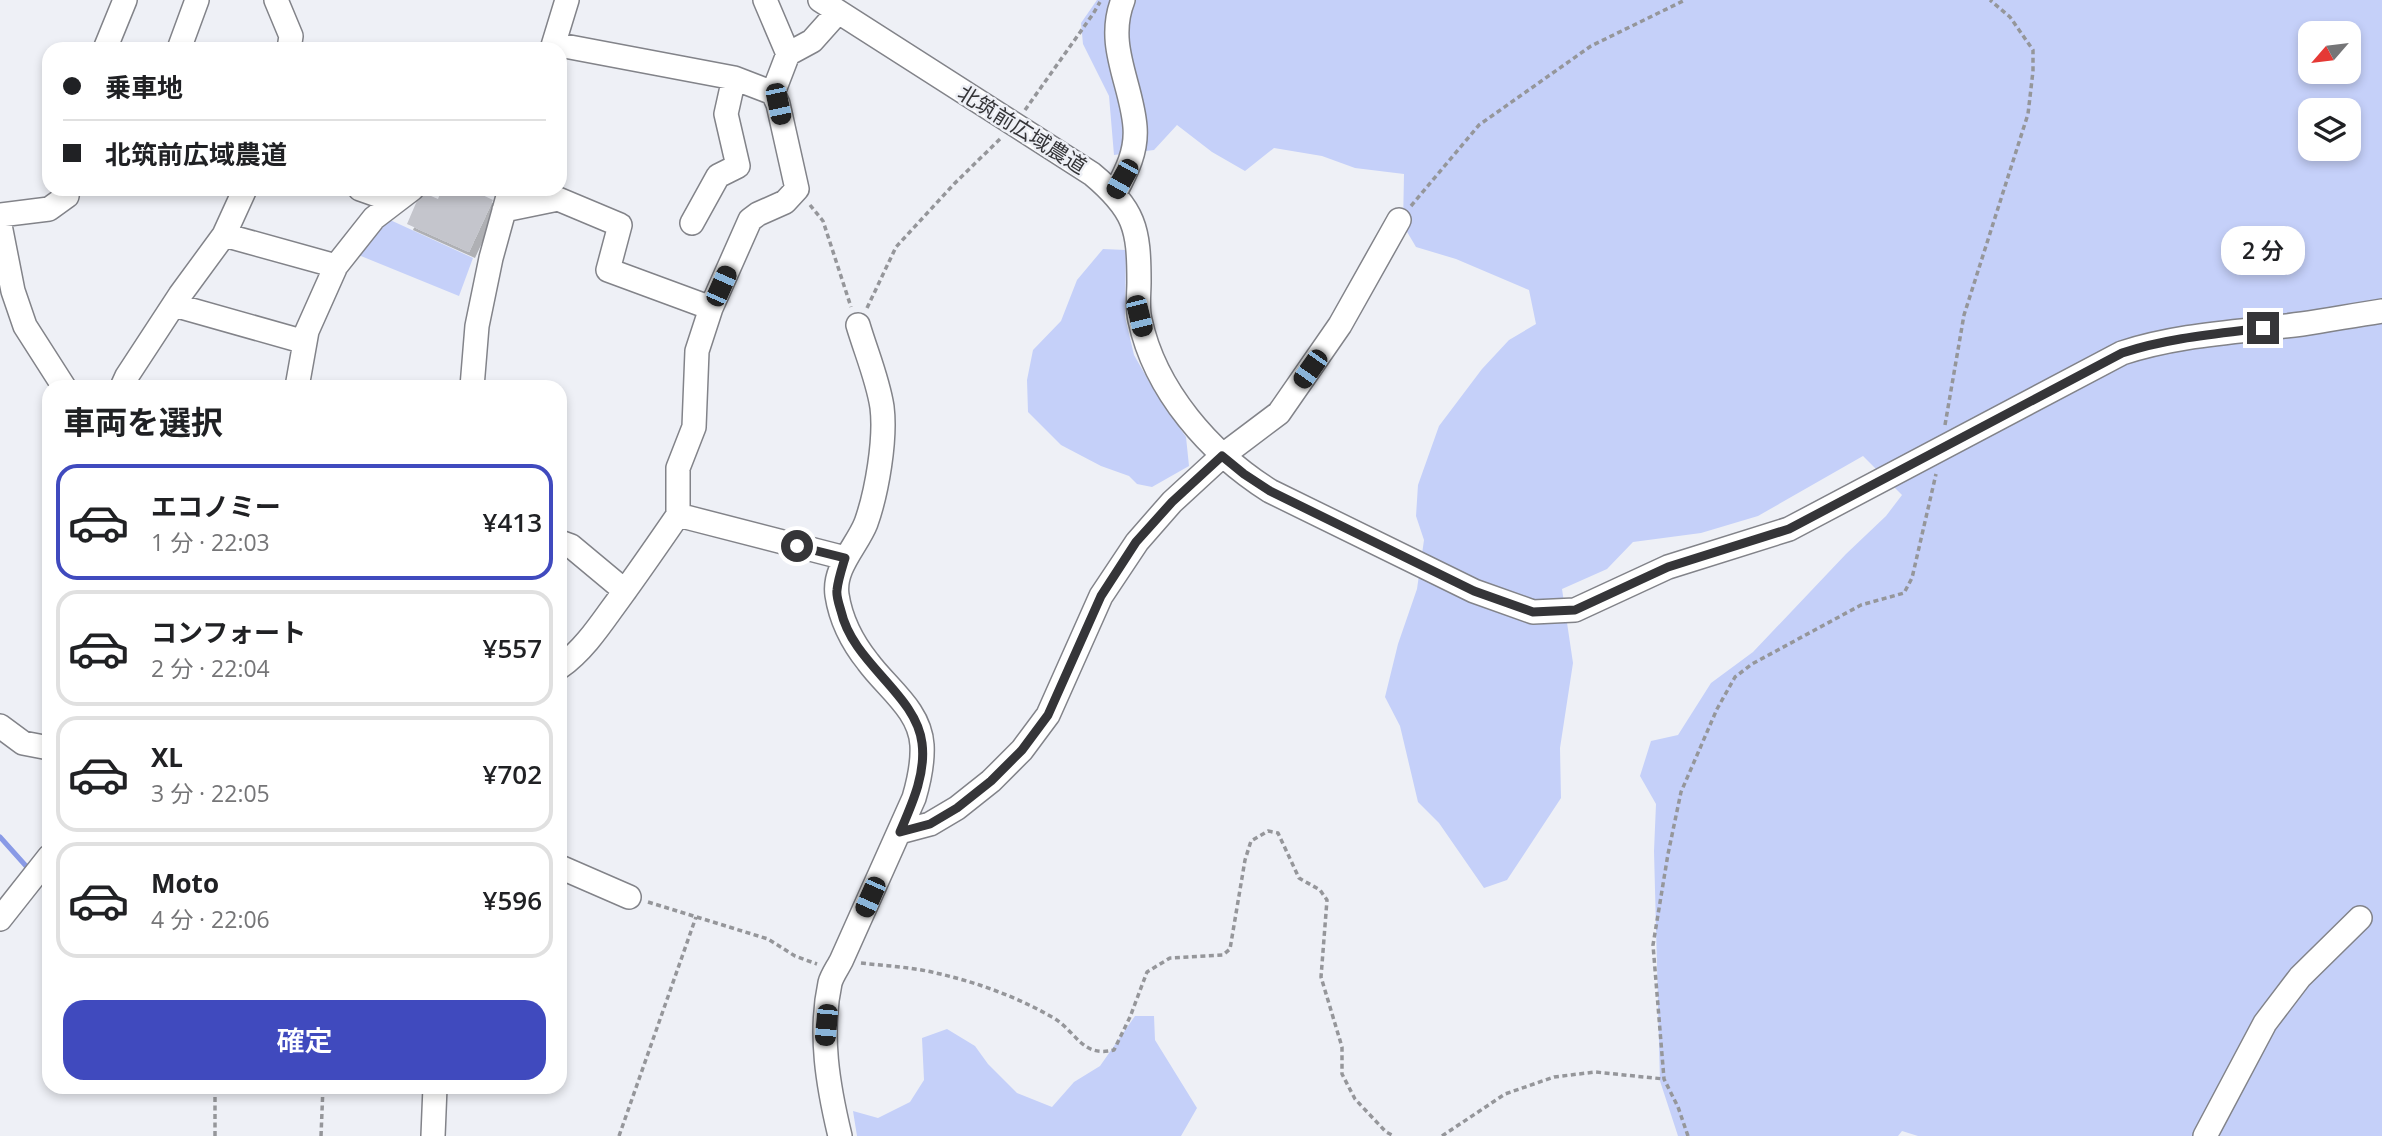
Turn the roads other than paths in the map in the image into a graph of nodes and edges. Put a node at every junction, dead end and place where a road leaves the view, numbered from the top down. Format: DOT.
graph roads {
  1 [pos="125,0"];
  2 [pos="197,0"];
  3 [pos="566,0"];
  4 [pos="765,0"];
  5 [pos="1123,0"];
  6 [pos="278,1"];
  7 [pos="828,6"];
  8 [pos="107,42"];
  9 [pos="182,42"];
  10 [pos="291,42"];
  11 [pos="554,42"];
  12 [pos="567,48"];
  13 [pos="788,54"];
  14 [pos="734,78"];
  15 [pos="774,93"];
  16 [pos="1115,193"];
  17 [pos="67,196"];
  18 [pos="242,196"];
  19 [pos="402,196"];
  20 [pos="507,200"];
  21 [pos="0,215"];
  22 [pos="1399,220"];
  23 [pos="692,223"];
  24 [pos="0,225"];
  25 [pos="224,235"];
  26 [pos="336,266"];
  27 [pos="174,305"];
  28 [pos="711,308"];
  29 [pos="2382,311"];
  30 [pos="858,325"];
  31 [pos="305,342"];
  32 [pos="60,380"];
  33 [pos="125,380"];
  34 [pos="298,380"];
  35 [pos="473,380"];
  36 [pos="1222,456"];
  37 [pos="678,514"];
  38 [pos="567,545"];
  39 [pos="845,558"];
  40 [pos="625,591"];
  41 [pos="567,662"];
  42 [pos="0,726"];
  43 [pos="42,747"];
  44 [pos="900,832"];
  45 [pos="42,866"];
  46 [pos="567,870"];
  47 [pos="629,897"];
  48 [pos="2360,918"];
  49 [pos="0,919"];
  50 [pos="435,1094"];
  51 [pos="433,1136"];
  52 [pos="840,1136"];
  53 [pos="2205,1136"];
  1 -- 8 [label="street"];
  2 -- 9 [label="street"];
  3 -- 11 [label="street"];
  4 -- 13 [label="street"];
  5 -- 16 [label="street"];
  6 -- 10 [label="street"];
  7 -- 13 [label="street"];
  7 -- 16 [label="street, 北筑前広域農道"];
  12 -- 14 [label="street"];
  13 -- 15 [label="street"];
  14 -- 15 [label="street"];
  14 -- 23 [label="street"];
  15 -- 28 [label="street"];
  16 -- 36 [label="street, 北筑前広域農道"];
  17 -- 21 [label="street"];
  18 -- 25 [label="street"];
  19 -- 26 [label="street"];
  20 -- 28 [label="street"];
  20 -- 35 [label="street"];
  22 -- 36 [label="street"];
  24 -- 32 [label="street"];
  25 -- 26 [label="street"];
  25 -- 27 [label="street"];
  26 -- 31 [label="street"];
  27 -- 31 [label="street"];
  27 -- 33 [label="street"];
  28 -- 37 [label="street"];
  29 -- 36 [label="street, 北筑前広域農道"];
  30 -- 39 [label="street"];
  31 -- 34 [label="street"];
  36 -- 44 [label="street"];
  37 -- 39 [label="street"];
  37 -- 40 [label="street"];
  38 -- 40 [label="street"];
  39 -- 44 [label="street"];
  40 -- 41 [label="street"];
  42 -- 43 [label="street"];
  44 -- 52 [label="street"];
  45 -- 49 [label="street"];
  46 -- 47 [label="street"];
  48 -- 53 [label="street"];
  50 -- 51 [label="street"];
}
